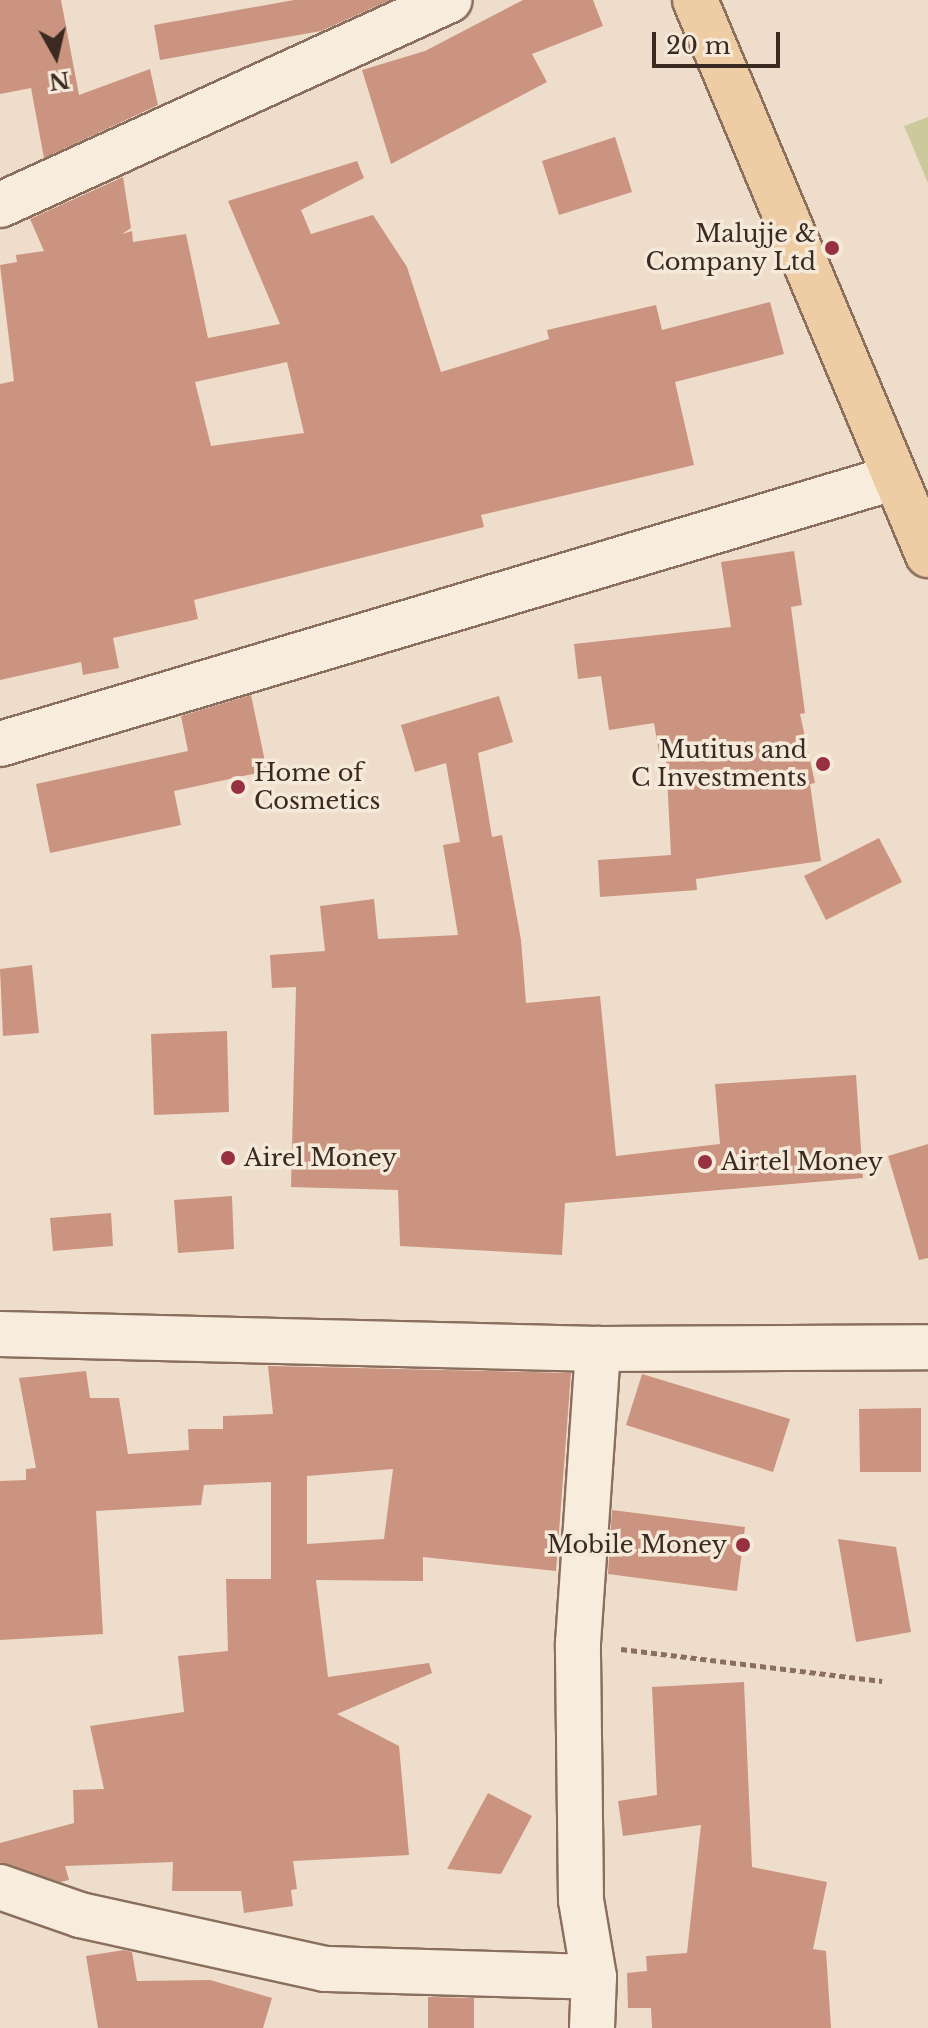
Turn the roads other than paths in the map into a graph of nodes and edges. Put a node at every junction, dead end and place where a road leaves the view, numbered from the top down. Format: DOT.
graph roads {
  1 [pos="450,0"];
  2 [pos="695,0"];
  3 [pos="0,205"];
  4 [pos="893,478"];
  5 [pos="928,555"];
  6 [pos="0,744"];
  7 [pos="0,1334"];
  8 [pos="928,1347"];
  9 [pos="598,1349"];
  10 [pos="0,1887"];
  11 [pos="594,1977"];
  12 [pos="592,2028"];
  1 -- 3 [label="street"];
  2 -- 4 [label="main road"];
  4 -- 5 [label="main road"];
  4 -- 6 [label="street"];
  7 -- 9 [label="street"];
  8 -- 9 [label="street"];
  9 -- 11 [label="street"];
  10 -- 11 [label="street"];
  11 -- 12 [label="street"];
}
